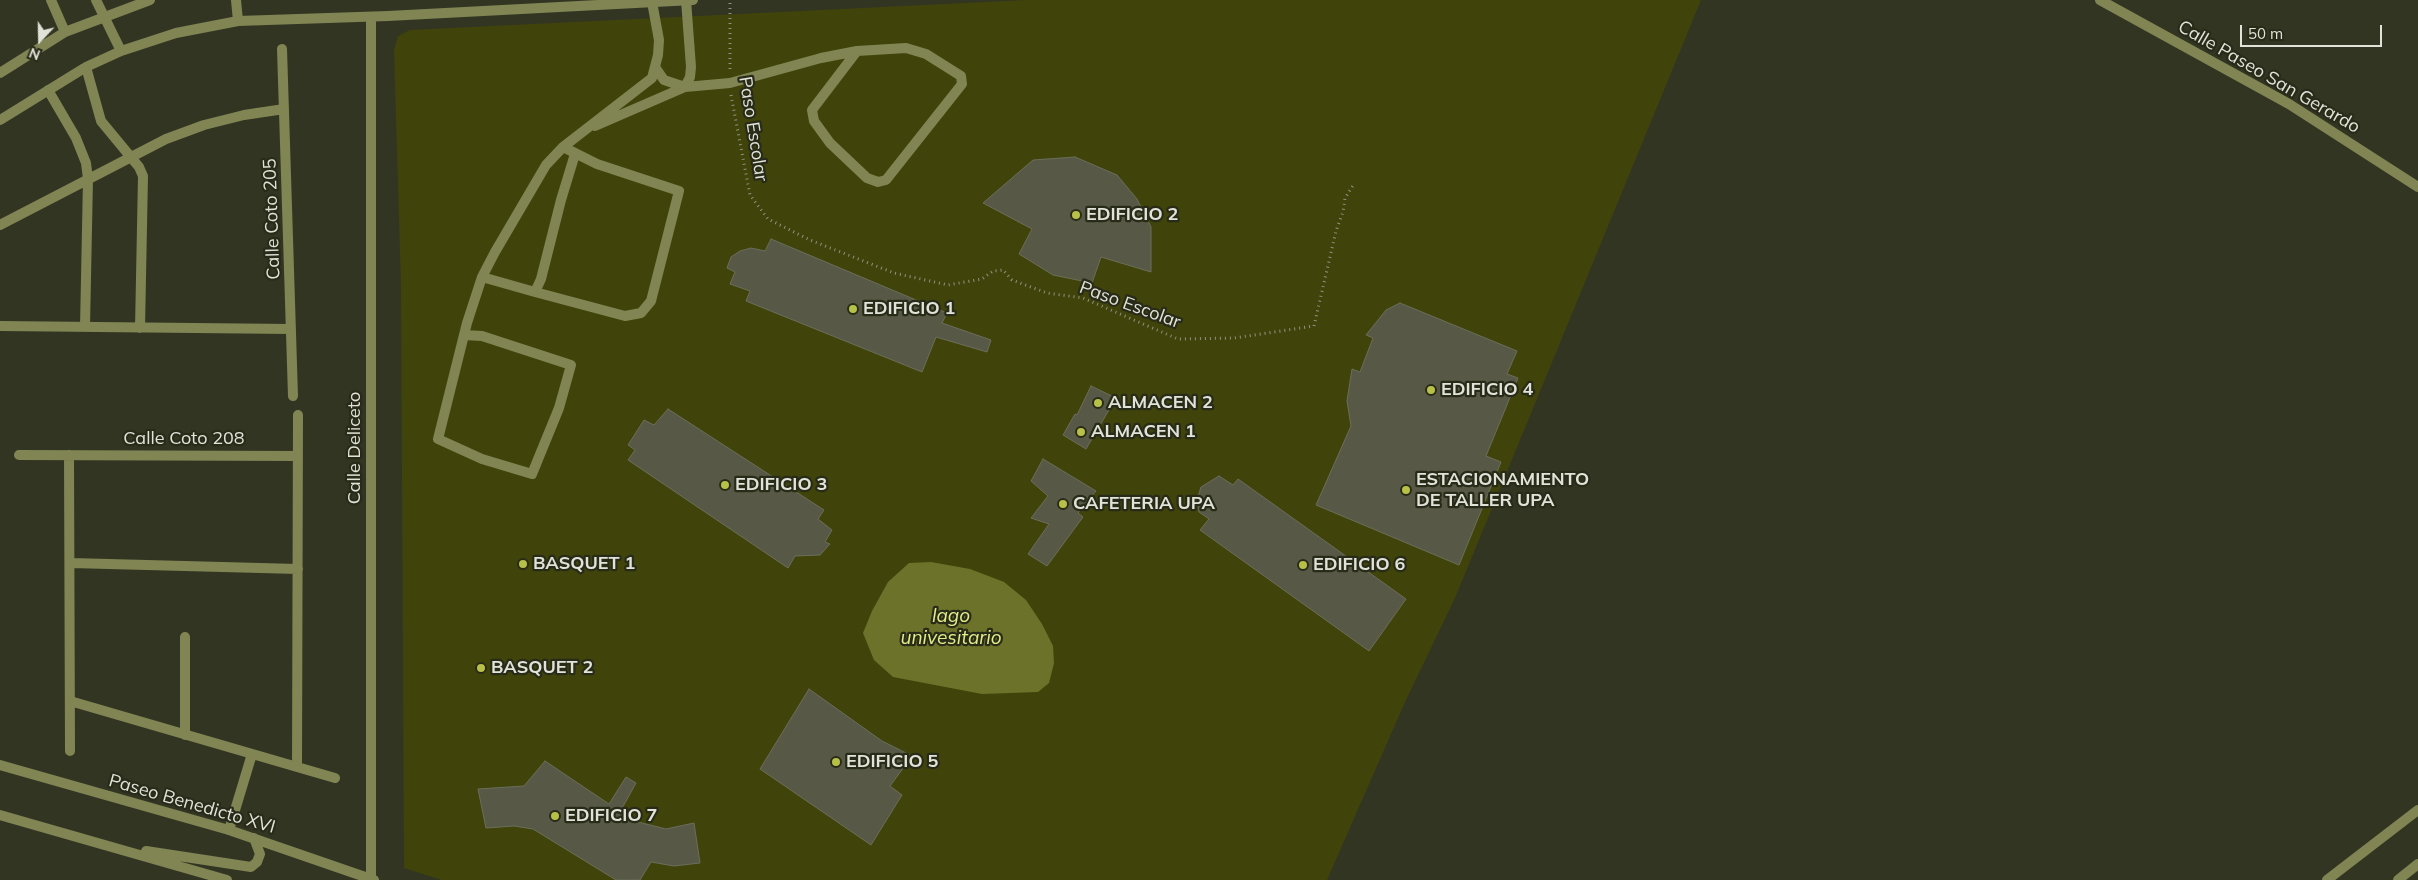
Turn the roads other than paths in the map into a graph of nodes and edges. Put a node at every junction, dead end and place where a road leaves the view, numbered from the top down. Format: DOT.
graph roads {
  1 [pos="51,0"];
  2 [pos="96,0"];
  3 [pos="150,0"];
  4 [pos="236,0"];
  5 [pos="686,0"];
  6 [pos="693,0"];
  7 [pos="2100,0"];
  8 [pos="652,2"];
  9 [pos="103,16"];
  10 [pos="371,17"];
  11 [pos="238,21"];
  12 [pos="65,32"];
  13 [pos="282,49"];
  14 [pos="121,51"];
  15 [pos="857,51"];
  16 [pos="86,66"];
  17 [pos="655,68"];
  18 [pos="0,72"];
  19 [pos="685,87"];
  20 [pos="48,90"];
  21 [pos="284,109"];
  22 [pos="0,120"];
  23 [pos="590,128"];
  24 [pos="564,147"];
  25 [pos="575,154"];
  26 [pos="130,156"];
  27 [pos="88,179"];
  28 [pos="2418,187"];
  29 [pos="0,225"];
  30 [pos="482,277"];
  31 [pos="535,292"];
  32 [pos="0,326"];
  33 [pos="85,327"];
  34 [pos="140,328"];
  35 [pos="291,329"];
  36 [pos="464,335"];
  37 [pos="293,396"];
  38 [pos="298,415"];
  39 [pos="19,455"];
  40 [pos="70,455"];
  41 [pos="298,456"];
  42 [pos="71,563"];
  43 [pos="298,569"];
  44 [pos="185,637"];
  45 [pos="70,701"];
  46 [pos="186,735"];
  47 [pos="70,751"];
  48 [pos="252,754"];
  49 [pos="0,765"];
  50 [pos="297,767"];
  51 [pos="335,778"];
  52 [pos="2418,810"];
  53 [pos="0,814"];
  54 [pos="229,830"];
  55 [pos="254,838"];
  56 [pos="88,841"];
  57 [pos="2418,864"];
  58 [pos="227,880"];
  59 [pos="372,880"];
  60 [pos="2327,880"];
  61 [pos="2398,880"];
  1 -- 12 [label="street"];
  2 -- 9 [label="street"];
  3 -- 9 [label="street"];
  4 -- 11 [label="street"];
  5 -- 6 [label="street"];
  5 -- 8 [label="street"];
  5 -- 19 [label="street"];
  7 -- 28 [label="street, Calle Paseo San Gerardo"];
  8 -- 10 [label="street"];
  8 -- 17 [label="street"];
  9 -- 12 [label="street"];
  9 -- 14 [label="street"];
  10 -- 11 [label="street"];
  10 -- 59 [label="street, Calle Deliceto"];
  11 -- 14 [label="street"];
  12 -- 18 [label="street"];
  13 -- 21 [label="street, Calle Coto 205"];
  14 -- 16 [label="street"];
  15 -- 15 [label="street"];
  15 -- 19 [label="street"];
  16 -- 20 [label="street"];
  16 -- 26 [label="street"];
  17 -- 19 [label="street"];
  17 -- 23 [label="street"];
  19 -- 23 [label="street"];
  20 -- 22 [label="street"];
  20 -- 27 [label="street"];
  21 -- 26 [label="street"];
  21 -- 35 [label="street, Calle Coto 205"];
  23 -- 24 [label="street"];
  24 -- 25 [label="street"];
  24 -- 30 [label="street"];
  25 -- 31 [label="street"];
  25 -- 31 [label="street"];
  26 -- 27 [label="street"];
  26 -- 34 [label="street"];
  27 -- 29 [label="street"];
  27 -- 33 [label="street"];
  30 -- 31 [label="street"];
  30 -- 36 [label="street"];
  32 -- 33 [label="street"];
  33 -- 34 [label="street"];
  34 -- 35 [label="street"];
  35 -- 37 [label="street, Calle Coto 205"];
  36 -- 36 [label="street"];
  38 -- 41 [label="street"];
  39 -- 40 [label="street, Calle Coto 208"];
  40 -- 41 [label="street, Calle Coto 208"];
  40 -- 42 [label="street"];
  41 -- 43 [label="street"];
  42 -- 43 [label="street"];
  42 -- 45 [label="street"];
  43 -- 50 [label="street"];
  44 -- 46 [label="street"];
  45 -- 46 [label="street"];
  45 -- 47 [label="street"];
  46 -- 48 [label="street"];
  48 -- 50 [label="street"];
  48 -- 54 [label="street"];
  49 -- 54 [label="street, Paseo Benedicto XVI"];
  50 -- 51 [label="street"];
  52 -- 60 [label="street"];
  53 -- 56 [label="street"];
  54 -- 55 [label="street, Paseo Benedicto XVI"];
  55 -- 56 [label="street"];
  55 -- 59 [label="street, Paseo Benedicto XVI"];
  56 -- 58 [label="street"];
  57 -- 61 [label="street"];
}
